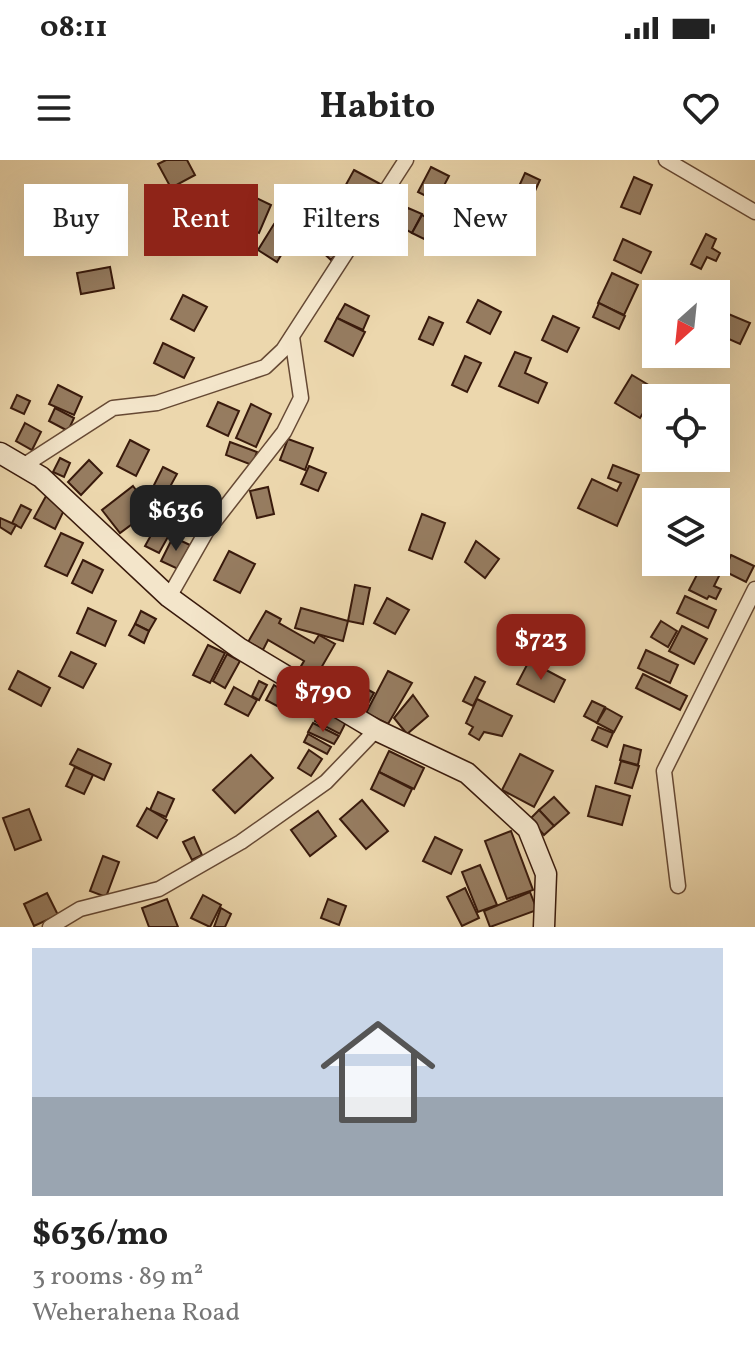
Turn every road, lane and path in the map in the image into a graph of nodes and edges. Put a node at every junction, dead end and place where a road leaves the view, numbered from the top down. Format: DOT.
graph roads {
  1 [pos="406,160"];
  2 [pos="666,160"];
  3 [pos="755,212"];
  4 [pos="292,337"];
  5 [pos="0,453"];
  6 [pos="23,466"];
  7 [pos="755,589"];
  8 [pos="169,597"];
  9 [pos="376,730"];
  10 [pos="678,886"];
  11 [pos="50,927"];
  12 [pos="544,927"];
  1 -- 4 [label="street"];
  2 -- 3 [label="street"];
  4 -- 6 [label="street"];
  4 -- 8 [label="street"];
  5 -- 6 [label="main road"];
  6 -- 8 [label="main road"];
  7 -- 10 [label="street"];
  8 -- 9 [label="main road"];
  9 -- 11 [label="street"];
  9 -- 12 [label="main road"];
}
